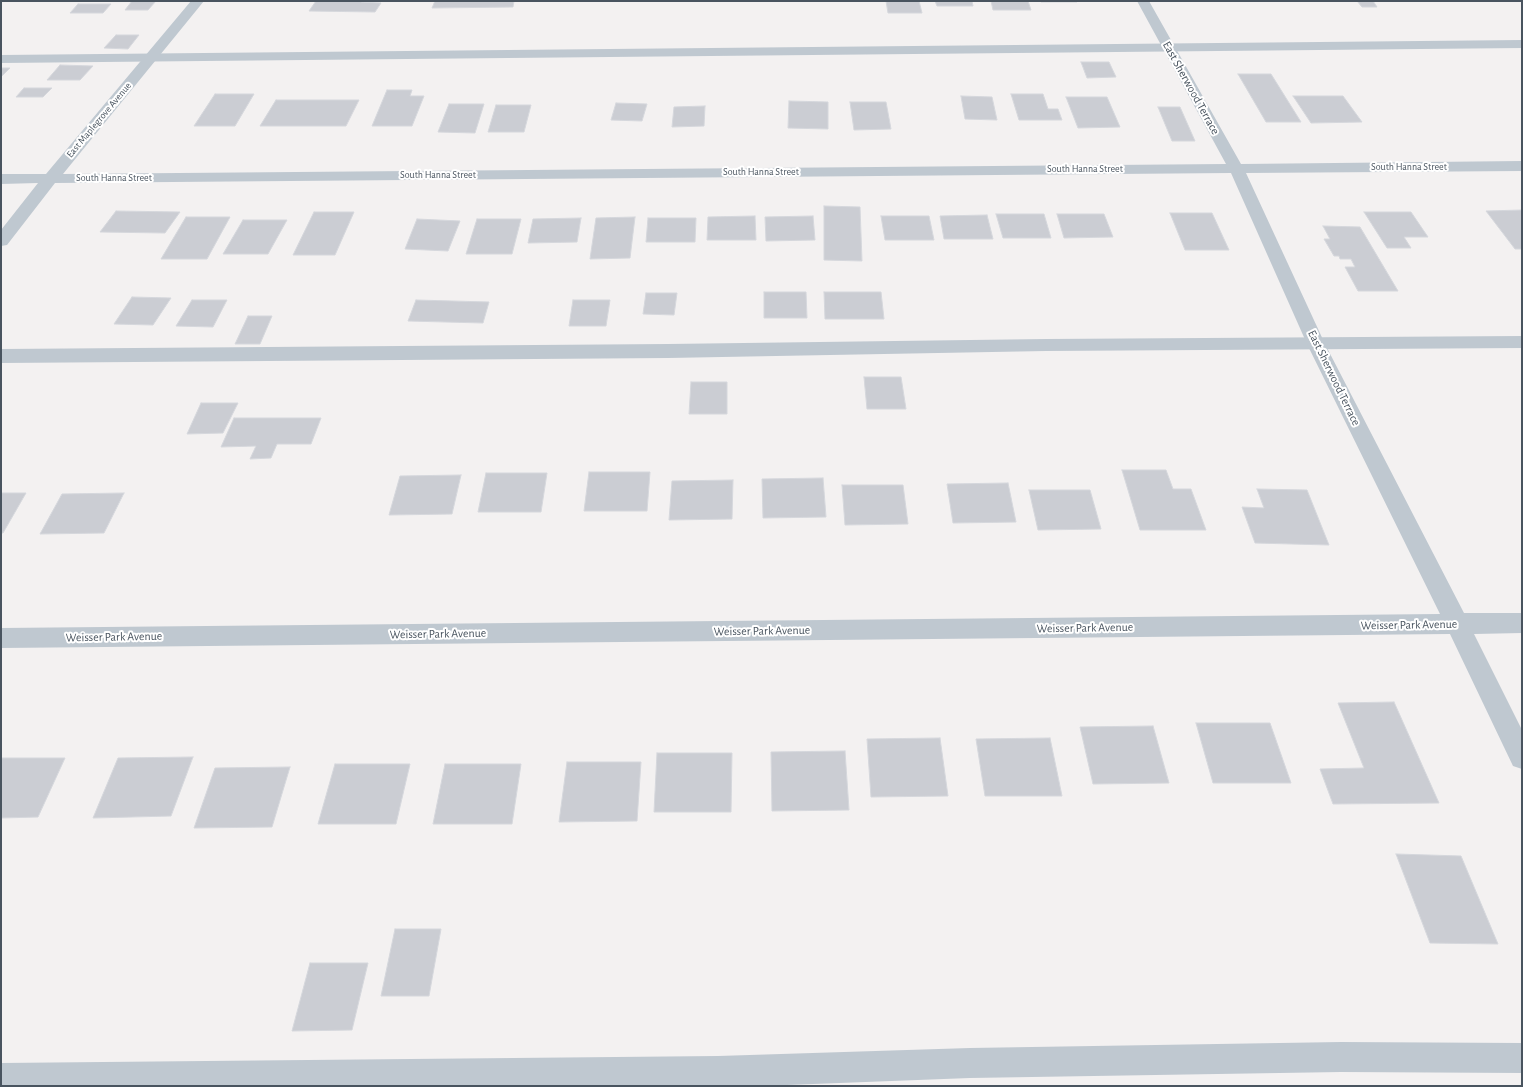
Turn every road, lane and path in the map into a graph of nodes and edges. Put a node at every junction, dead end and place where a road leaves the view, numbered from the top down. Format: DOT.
graph roads {
  1 [pos="198,1"];
  2 [pos="1144,1"];
  3 [pos="1522,44"];
  4 [pos="1169,47"];
  5 [pos="152,56"];
  6 [pos="1,59"];
  7 [pos="1522,166"];
  8 [pos="1236,168"];
  9 [pos="50,178"];
  10 [pos="1,179"];
  11 [pos="1,241"];
  12 [pos="1522,342"];
  13 [pos="1316,344"];
  14 [pos="1,356"];
  15 [pos="1522,623"];
  16 [pos="1457,624"];
  17 [pos="1,638"];
  18 [pos="1522,757"];
  19 [pos="1522,1058"];
  20 [pos="1,1079"];
  1 -- 5 [label="street, East Maplegrove Avenue"];
  2 -- 4 [label="street, East Sherwood Terrace"];
  3 -- 4 [label="street"];
  4 -- 5 [label="street"];
  4 -- 8 [label="street, East Sherwood Terrace"];
  5 -- 6 [label="street"];
  5 -- 9 [label="street, East Maplegrove Avenue"];
  7 -- 8 [label="street, South Hanna Street"];
  8 -- 9 [label="street, South Hanna Street"];
  8 -- 13 [label="street, East Sherwood Terrace"];
  9 -- 10 [label="street, South Hanna Street"];
  9 -- 11 [label="street, East Maplegrove Avenue"];
  12 -- 13 [label="street"];
  13 -- 14 [label="street"];
  13 -- 16 [label="street, East Sherwood Terrace"];
  15 -- 16 [label="street, Weisser Park Avenue"];
  16 -- 17 [label="street, Weisser Park Avenue"];
  16 -- 18 [label="street, East Sherwood Terrace"];
  19 -- 20 [label="street"];
}
